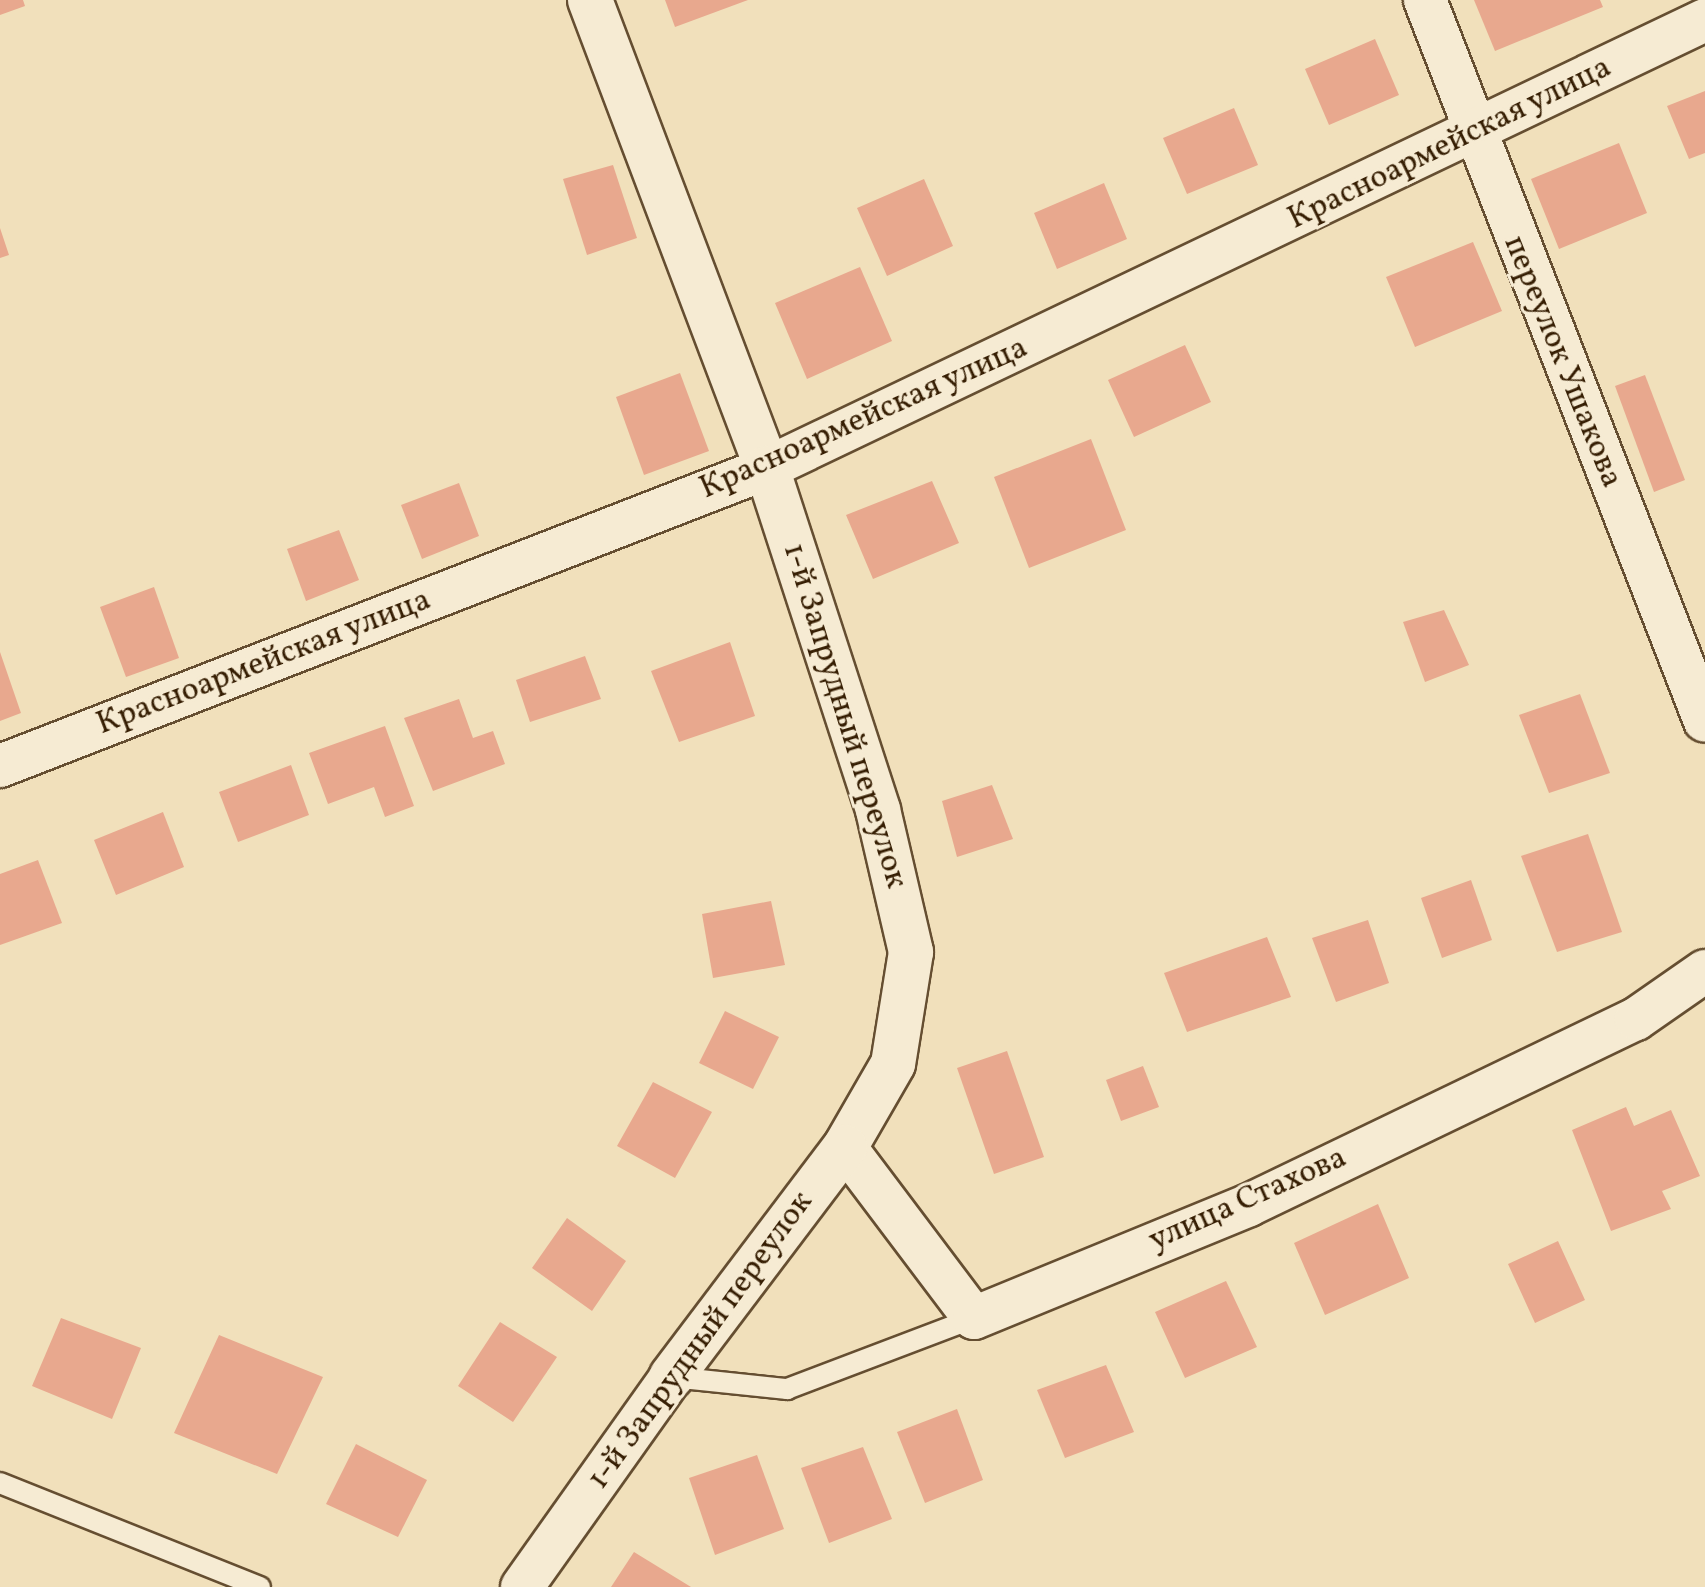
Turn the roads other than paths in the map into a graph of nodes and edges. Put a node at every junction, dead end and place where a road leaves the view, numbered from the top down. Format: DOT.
graph roads {
  1 [pos="590,0"];
  2 [pos="1425,0"];
  3 [pos="1705,20"];
  4 [pos="1472,136"];
  5 [pos="767,468"];
  6 [pos="1705,721"];
  7 [pos="0,766"];
  8 [pos="1705,971"];
  9 [pos="845,1147"];
  10 [pos="974,1318"];
  11 [pos="671,1377"];
  12 [pos="0,1483"];
  13 [pos="260,1587"];
  14 [pos="522,1587"];
  1 -- 5 [label="street, 1-й Запрудный переулок"];
  2 -- 4 [label="street, переулок Ушакова"];
  3 -- 4 [label="street, Красноармейская улица"];
  4 -- 5 [label="street, Красноармейская улица"];
  4 -- 6 [label="street, переулок Ушакова"];
  5 -- 7 [label="street, Красноармейская улица"];
  5 -- 9 [label="street, 1-й Запрудный переулок"];
  8 -- 10 [label="street, улица Стахова"];
  9 -- 10 [label="street"];
  9 -- 11 [label="street, 1-й Запрудный переулок"];
  10 -- 11 [label="lane"];
  11 -- 14 [label="street, 1-й Запрудный переулок"];
  12 -- 13 [label="lane"];
}
